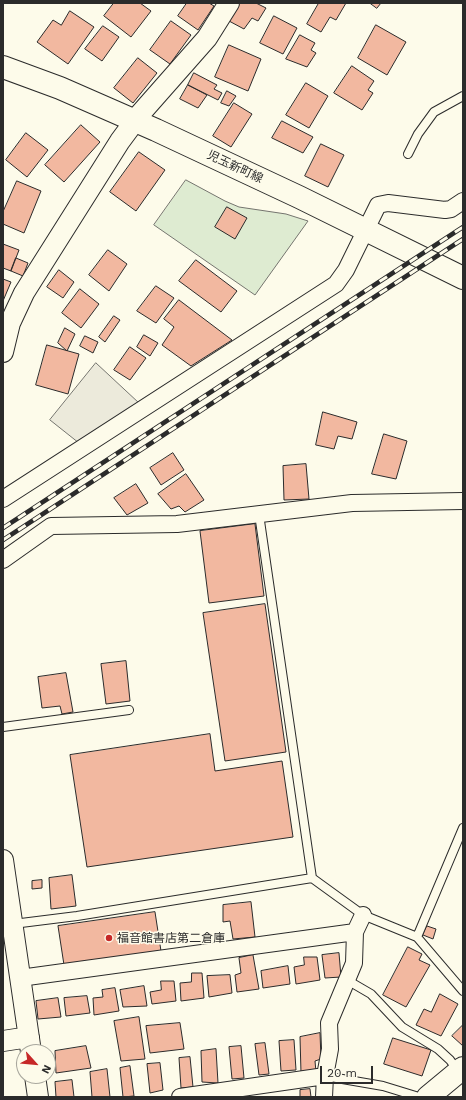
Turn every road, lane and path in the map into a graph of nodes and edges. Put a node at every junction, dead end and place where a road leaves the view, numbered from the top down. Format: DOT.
graph roads {
  1 [pos="229,3"];
  2 [pos="3,67"];
  3 [pos="463,96"];
  4 [pos="135,121"];
  5 [pos="408,154"];
  6 [pos="463,201"];
  7 [pos="364,230"];
  8 [pos="463,278"];
  9 [pos="6,322"];
  10 [pos="3,352"];
  11 [pos="3,499"];
  12 [pos="463,501"];
  13 [pos="259,514"];
  14 [pos="3,560"];
  15 [pos="129,710"];
  16 [pos="3,727"];
  17 [pos="463,828"];
  18 [pos="3,860"];
  19 [pos="312,878"];
  20 [pos="364,915"];
  21 [pos="12,924"];
  22 [pos="355,932"];
  23 [pos="417,937"];
  24 [pos="20,978"];
  25 [pos="347,980"];
  26 [pos="463,991"];
  27 [pos="3,1041"];
  28 [pos="30,1044"];
  29 [pos="461,1070"];
  30 [pos="325,1076"];
  31 [pos="36,1084"];
  32 [pos="38,1097"];
  33 [pos="180,1097"];
  34 [pos="324,1097"];
  35 [pos="419,1097"];
  36 [pos="428,1097"];
  1 -- 4 [label="street"];
  2 -- 4 [label="main road, 児玉新町線"];
  3 -- 5 [label="lane"];
  4 -- 7 [label="main road, 児玉新町線"];
  4 -- 9 [label="street"];
  6 -- 7 [label="street"];
  7 -- 8 [label="main road, 児玉新町線"];
  7 -- 11 [label="street"];
  9 -- 10 [label="street"];
  12 -- 13 [label="street"];
  13 -- 14 [label="street"];
  13 -- 19 [label="lane"];
  15 -- 16 [label="lane"];
  17 -- 23 [label="lane"];
  18 -- 21 [label="street"];
  19 -- 20 [label="lane"];
  19 -- 21 [label="lane"];
  20 -- 22 [label="street"];
  20 -- 23 [label="lane"];
  21 -- 24 [label="street"];
  22 -- 24 [label="street"];
  22 -- 25 [label="street"];
  23 -- 26 [label="lane"];
  24 -- 28 [label="street"];
  25 -- 29 [label="lane"];
  25 -- 30 [label="street"];
  27 -- 28 [label="street"];
  29 -- 36 [label="main road"];
  30 -- 33 [label="street"];
  30 -- 34 [label="street"];
  30 -- 35 [label="lane"];
  31 -- 32 [label="street"];
}
